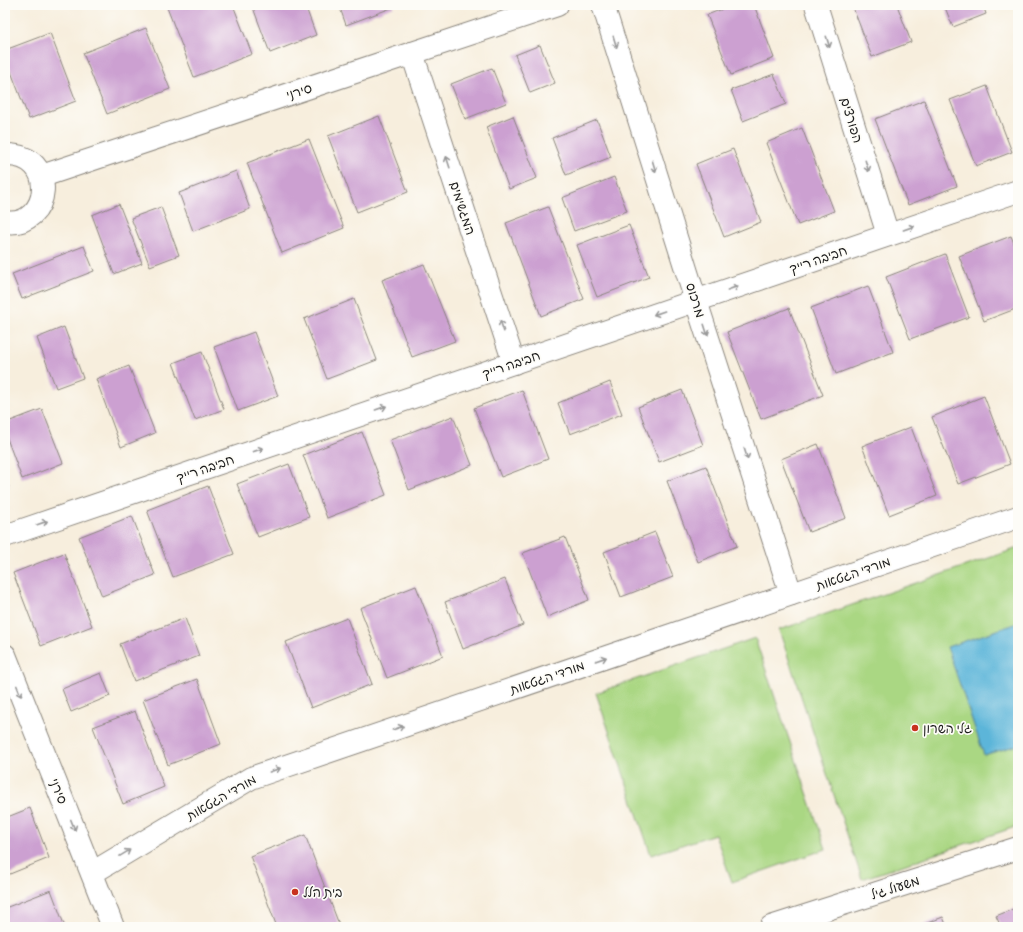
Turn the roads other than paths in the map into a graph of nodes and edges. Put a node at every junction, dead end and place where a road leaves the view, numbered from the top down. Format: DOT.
graph roads {
  1 [pos="556,5"];
  2 [pos="603,5"];
  3 [pos="816,5"];
  4 [pos="412,53"];
  5 [pos="5,155"];
  6 [pos="42,176"];
  7 [pos="1018,191"];
  8 [pos="5,222"];
  9 [pos="888,235"];
  10 [pos="696,301"];
  11 [pos="514,363"];
  12 [pos="1018,518"];
  13 [pos="5,536"];
  14 [pos="791,594"];
  15 [pos="5,655"];
  16 [pos="1018,848"];
  17 [pos="92,873"];
  18 [pos="821,920"];
  19 [pos="113,927"];
  20 [pos="771,927"];
  1 -- 4 [label="street, סירני"];
  2 -- 10 [label="street, מרכוס, one-way"];
  3 -- 9 [label="street, הפורצים, one-way"];
  4 -- 6 [label="street, סירני"];
  11 -- 4 [label="street, המגשימים, one-way"];
  5 -- 6 [label="street"];
  6 -- 8 [label="street"];
  9 -- 7 [label="street, חביבה רייך, one-way"];
  10 -- 9 [label="street, חביבה רייך, one-way"];
  10 -- 11 [label="street, חביבה רייך, one-way"];
  10 -- 14 [label="street, מרכוס, one-way"];
  13 -- 11 [label="street, חביבה רייך, one-way"];
  12 -- 14 [label="street, מורדי הגטאות"];
  17 -- 14 [label="street, מורדי הגטאות, one-way"];
  15 -- 17 [label="street, סירני, one-way"];
  16 -- 18 [label="street, משעול גיל"];
  17 -- 19 [label="street, סירני"];
  18 -- 20 [label="street, משעול גיל"];
}
